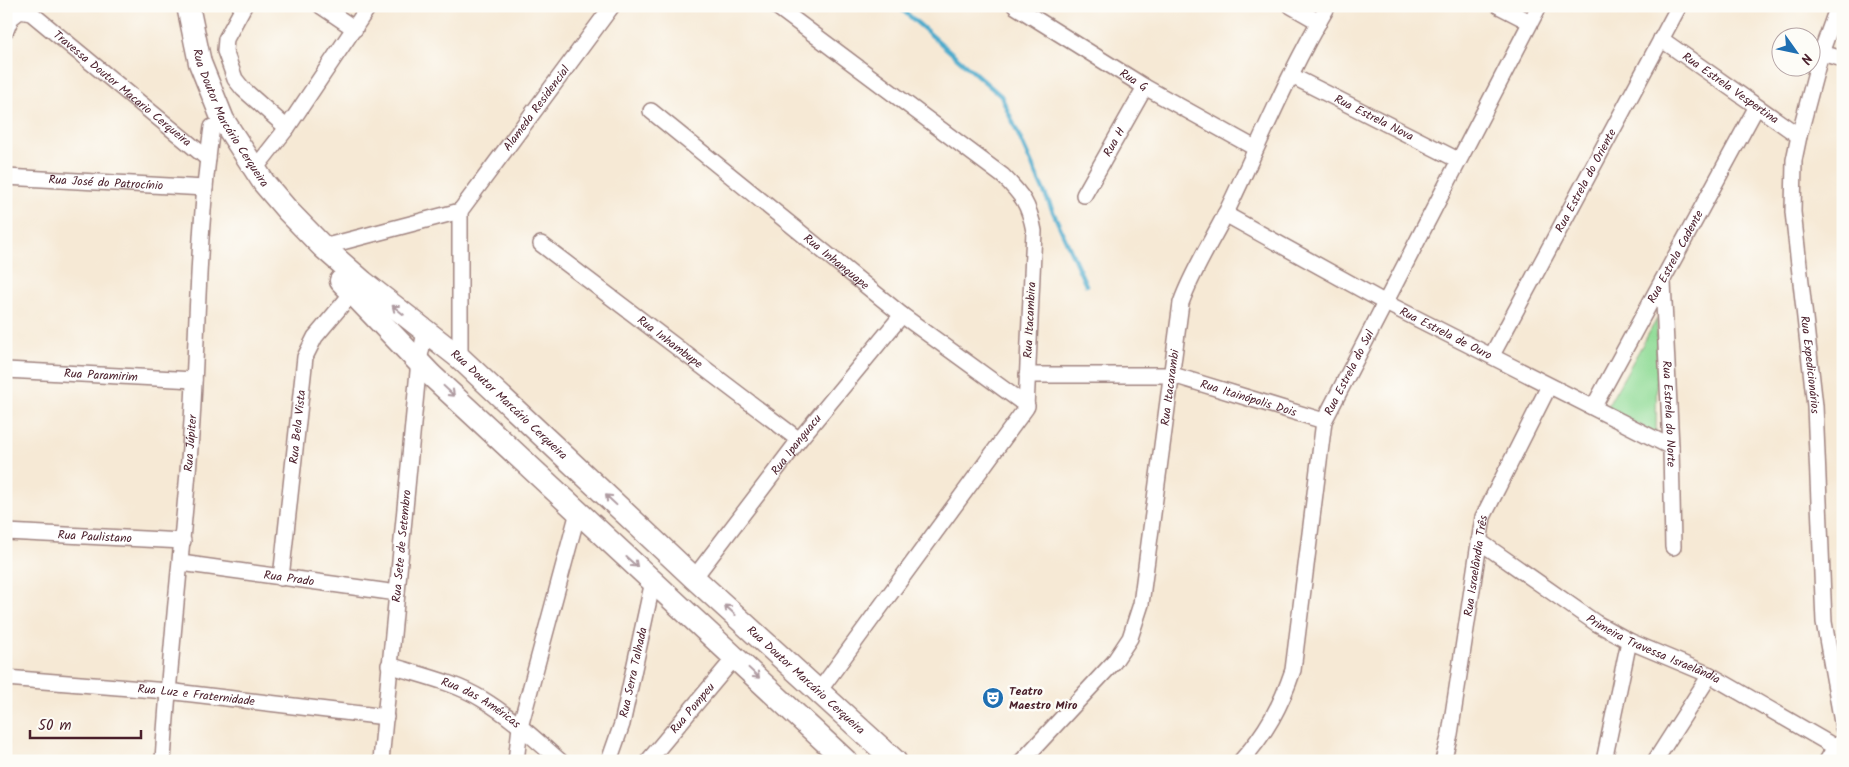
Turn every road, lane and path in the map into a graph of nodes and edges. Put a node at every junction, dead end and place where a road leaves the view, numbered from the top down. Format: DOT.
graph roads {
  1 [pos="176,6"];
  2 [pos="188,6"];
  3 [pos="244,6"];
  4 [pos="321,6"];
  5 [pos="369,6"];
  6 [pos="612,6"];
  7 [pos="776,6"];
  8 [pos="1016,6"];
  9 [pos="1291,6"];
  10 [pos="1328,6"];
  11 [pos="1499,6"];
  12 [pos="1539,6"];
  13 [pos="1679,6"];
  14 [pos="1838,6"];
  15 [pos="1319,22"];
  16 [pos="1530,22"];
  17 [pos="9,24"];
  18 [pos="355,29"];
  19 [pos="1661,39"];
  20 [pos="1822,50"];
  21 [pos="1822,53"];
  22 [pos="1843,59"];
  23 [pos="1292,76"];
  24 [pos="1814,78"];
  25 [pos="1145,87"];
  26 [pos="1756,108"];
  27 [pos="651,111"];
  28 [pos="212,127"];
  29 [pos="287,128"];
  30 [pos="1799,136"];
  31 [pos="1255,148"];
  32 [pos="208,160"];
  33 [pos="1458,160"];
  34 [pos="254,170"];
  35 [pos="6,177"];
  36 [pos="205,188"];
  37 [pos="1084,195"];
  38 [pos="460,211"];
  39 [pos="1225,214"];
  40 [pos="541,244"];
  41 [pos="323,247"];
  42 [pos="1663,282"];
  43 [pos="353,292"];
  44 [pos="1384,302"];
  45 [pos="902,315"];
  46 [pos="425,332"];
  47 [pos="1492,355"];
  48 [pos="460,358"];
  49 [pos="419,361"];
  50 [pos="6,370"];
  51 [pos="1027,375"];
  52 [pos="1173,375"];
  53 [pos="194,380"];
  54 [pos="1549,386"];
  55 [pos="1026,406"];
  56 [pos="1594,406"];
  57 [pos="1324,421"];
  58 [pos="799,440"];
  59 [pos="1671,447"];
  60 [pos="578,512"];
  61 [pos="6,532"];
  62 [pos="183,541"];
  63 [pos="1479,541"];
  64 [pos="1674,547"];
  65 [pos="180,563"];
  66 [pos="281,578"];
  67 [pos="694,578"];
  68 [pos="654,581"];
  69 [pos="397,593"];
  70 [pos="1629,641"];
  71 [pos="736,656"];
  72 [pos="389,665"];
  73 [pos="1710,675"];
  74 [pos="6,678"];
  75 [pos="167,690"];
  76 [pos="819,691"];
  77 [pos="386,717"];
  78 [pos="848,718"];
  79 [pos="520,726"];
  80 [pos="1843,728"];
  81 [pos="823,738"];
  82 [pos="1839,744"];
  83 [pos="888,754"];
  84 [pos="847,760"];
  85 [pos="163,761"];
  86 [pos="381,761"];
  87 [pos="516,761"];
  88 [pos="560,761"];
  89 [pos="609,761"];
  90 [pos="648,761"];
  91 [pos="1022,761"];
  92 [pos="1241,761"];
  93 [pos="1443,761"];
  94 [pos="1604,761"];
  95 [pos="1655,761"];
  96 [pos="1827,761"];
  1 -- 28 [label="street, Rua Doutor Marcário Cerqueira"];
  2 -- 34 [label="street, Rua Doutor Marcário Cerqueira"];
  3 -- 29 [label="street"];
  4 -- 18 [label="street"];
  5 -- 18 [label="street"];
  6 -- 38 [label="street, Alameda Residencial"];
  7 -- 51 [label="street, Rua Itacambira"];
  8 -- 25 [label="street, Rua G"];
  9 -- 15 [label="street"];
  10 -- 15 [label="street, Rua Itacarambi"];
  11 -- 16 [label="street"];
  12 -- 16 [label="street, Rua Estrela do Sul"];
  13 -- 19 [label="street, Rua Estrela do Oriente"];
  14 -- 20 [label="street, Rua Expedicionários"];
  15 -- 23 [label="street, Rua Itacarambi"];
  16 -- 33 [label="street, Rua Estrela do Sul"];
  17 -- 32 [label="street, Travessa Doutor Macario Cerqueira"];
  18 -- 29 [label="street"];
  19 -- 26 [label="street, Rua Estrela Vespertina"];
  19 -- 47 [label="street, Rua Estrela do Oriente"];
  21 -- 22 [label="street"];
  23 -- 31 [label="street, Rua Itacarambi"];
  23 -- 33 [label="street, Rua Estrela Nova"];
  24 -- 30 [label="street, Rua Expedicionários"];
  25 -- 31 [label="street, Rua G"];
  25 -- 37 [label="street, Rua H"];
  26 -- 30 [label="street, Rua Estrela Vespertina"];
  26 -- 42 [label="street, Rua Estrela Cadente"];
  27 -- 45 [label="street, Rua Inhanguape"];
  28 -- 32 [label="street, Rua Júpiter"];
  28 -- 43 [label="street, Rua Doutor Marcário Cerqueira"];
  29 -- 34 [label="street"];
  30 -- 80 [label="street, Rua Expedicionários"];
  31 -- 39 [label="street, Rua Itacarambi"];
  32 -- 36 [label="street, Rua Júpiter"];
  33 -- 44 [label="street, Rua Estrela do Sul"];
  34 -- 41 [label="street, Rua Doutor Marcário Cerqueira"];
  35 -- 36 [label="street, Rua José do Patrocínio"];
  36 -- 53 [label="street, Rua Júpiter"];
  38 -- 41 [label="street"];
  38 -- 48 [label="street"];
  39 -- 44 [label="street, Rua Estrela de Ouro"];
  39 -- 52 [label="street, Rua Itacarambi"];
  40 -- 58 [label="street, Rua Inhambupe"];
  46 -- 41 [label="street, Rua Doutor Marcário Cerqueira, one-way"];
  42 -- 56 [label="street, Rua Estrela Cadente"];
  42 -- 59 [label="street, Rua Estrela do Norte"];
  43 -- 49 [label="street, Rua Doutor Marcário Cerqueira"];
  43 -- 66 [label="street, Rua Bela Vista"];
  44 -- 47 [label="street, Rua Estrela de Ouro"];
  44 -- 57 [label="street, Rua Estrela do Sul"];
  45 -- 55 [label="street, Rua Inhanguape"];
  45 -- 58 [label="street, Rua Ipanguacu"];
  46 -- 48 [label="street, Rua Doutor Marcário Cerqueira"];
  46 -- 49 [label="street, Rua Sete de Setembro"];
  47 -- 54 [label="street, Rua Estrela de Ouro"];
  67 -- 48 [label="street, Rua Doutor Marcário Cerqueira, one-way"];
  49 -- 60 [label="street, Rua Doutor Marcário Cerqueira, one-way"];
  49 -- 69 [label="street, Rua Sete de Setembro"];
  50 -- 53 [label="street, Rua Paramirim"];
  51 -- 52 [label="street, Rua Itainópolis Dois"];
  51 -- 55 [label="street, Rua Itacambira"];
  52 -- 57 [label="street, Rua Itainópolis Dois"];
  52 -- 91 [label="street, Rua Itacarambi"];
  53 -- 62 [label="street, Rua Júpiter"];
  54 -- 56 [label="street, Rua Estrela de Ouro"];
  54 -- 63 [label="street, Rua Israelândia Três"];
  55 -- 76 [label="street"];
  56 -- 59 [label="street, Rua Estrela de Ouro"];
  57 -- 92 [label="street, Rua Estrela do Sul"];
  58 -- 67 [label="street, Rua Ipanguacu"];
  59 -- 64 [label="street, Rua Estrela do Norte"];
  60 -- 68 [label="street, Rua Doutor Marcário Cerqueira, one-way"];
  60 -- 79 [label="street"];
  61 -- 62 [label="street, Rua Paulistano"];
  62 -- 65 [label="street, Rua Júpiter"];
  63 -- 70 [label="street, Primeira Travessa Israelândia"];
  63 -- 93 [label="street, Rua Israelândia Três"];
  65 -- 66 [label="street, Rua Prado"];
  65 -- 75 [label="street, Rua Júpiter"];
  66 -- 69 [label="street, Rua Prado"];
  76 -- 67 [label="street, Rua Doutor Marcário Cerqueira, one-way"];
  68 -- 71 [label="street, Rua Doutor Marcário Cerqueira"];
  68 -- 89 [label="street, Rua Serra Talhada"];
  69 -- 72 [label="street, Rua Sete de Setembro"];
  70 -- 73 [label="street, Primeira Travessa Israelândia"];
  70 -- 94 [label="street"];
  71 -- 81 [label="street, Rua Doutor Marcário Cerqueira, one-way"];
  71 -- 90 [label="street, Rua Pompeu"];
  72 -- 77 [label="street, Rua Sete de Setembro"];
  72 -- 79 [label="street, Rua das Américas"];
  73 -- 82 [label="street, Primeira Travessa Israelândia"];
  73 -- 95 [label="street"];
  74 -- 75 [label="street, Rua Luz e Fraternidade"];
  75 -- 77 [label="street, Rua Luz e Fraternidade"];
  75 -- 85 [label="street, Rua Júpiter"];
  76 -- 78 [label="street, Rua Doutor Marcário Cerqueira"];
  77 -- 86 [label="street, Rua Sete de Setembro"];
  78 -- 81 [label="street"];
  78 -- 83 [label="street, Rua Doutor Marcário Cerqueira"];
  79 -- 87 [label="street"];
  79 -- 88 [label="street, Rua das Américas"];
  81 -- 84 [label="street, Rua Doutor Marcário Cerqueira"];
  82 -- 96 [label="street"];
  83 -- 84 [label="street"];
}
